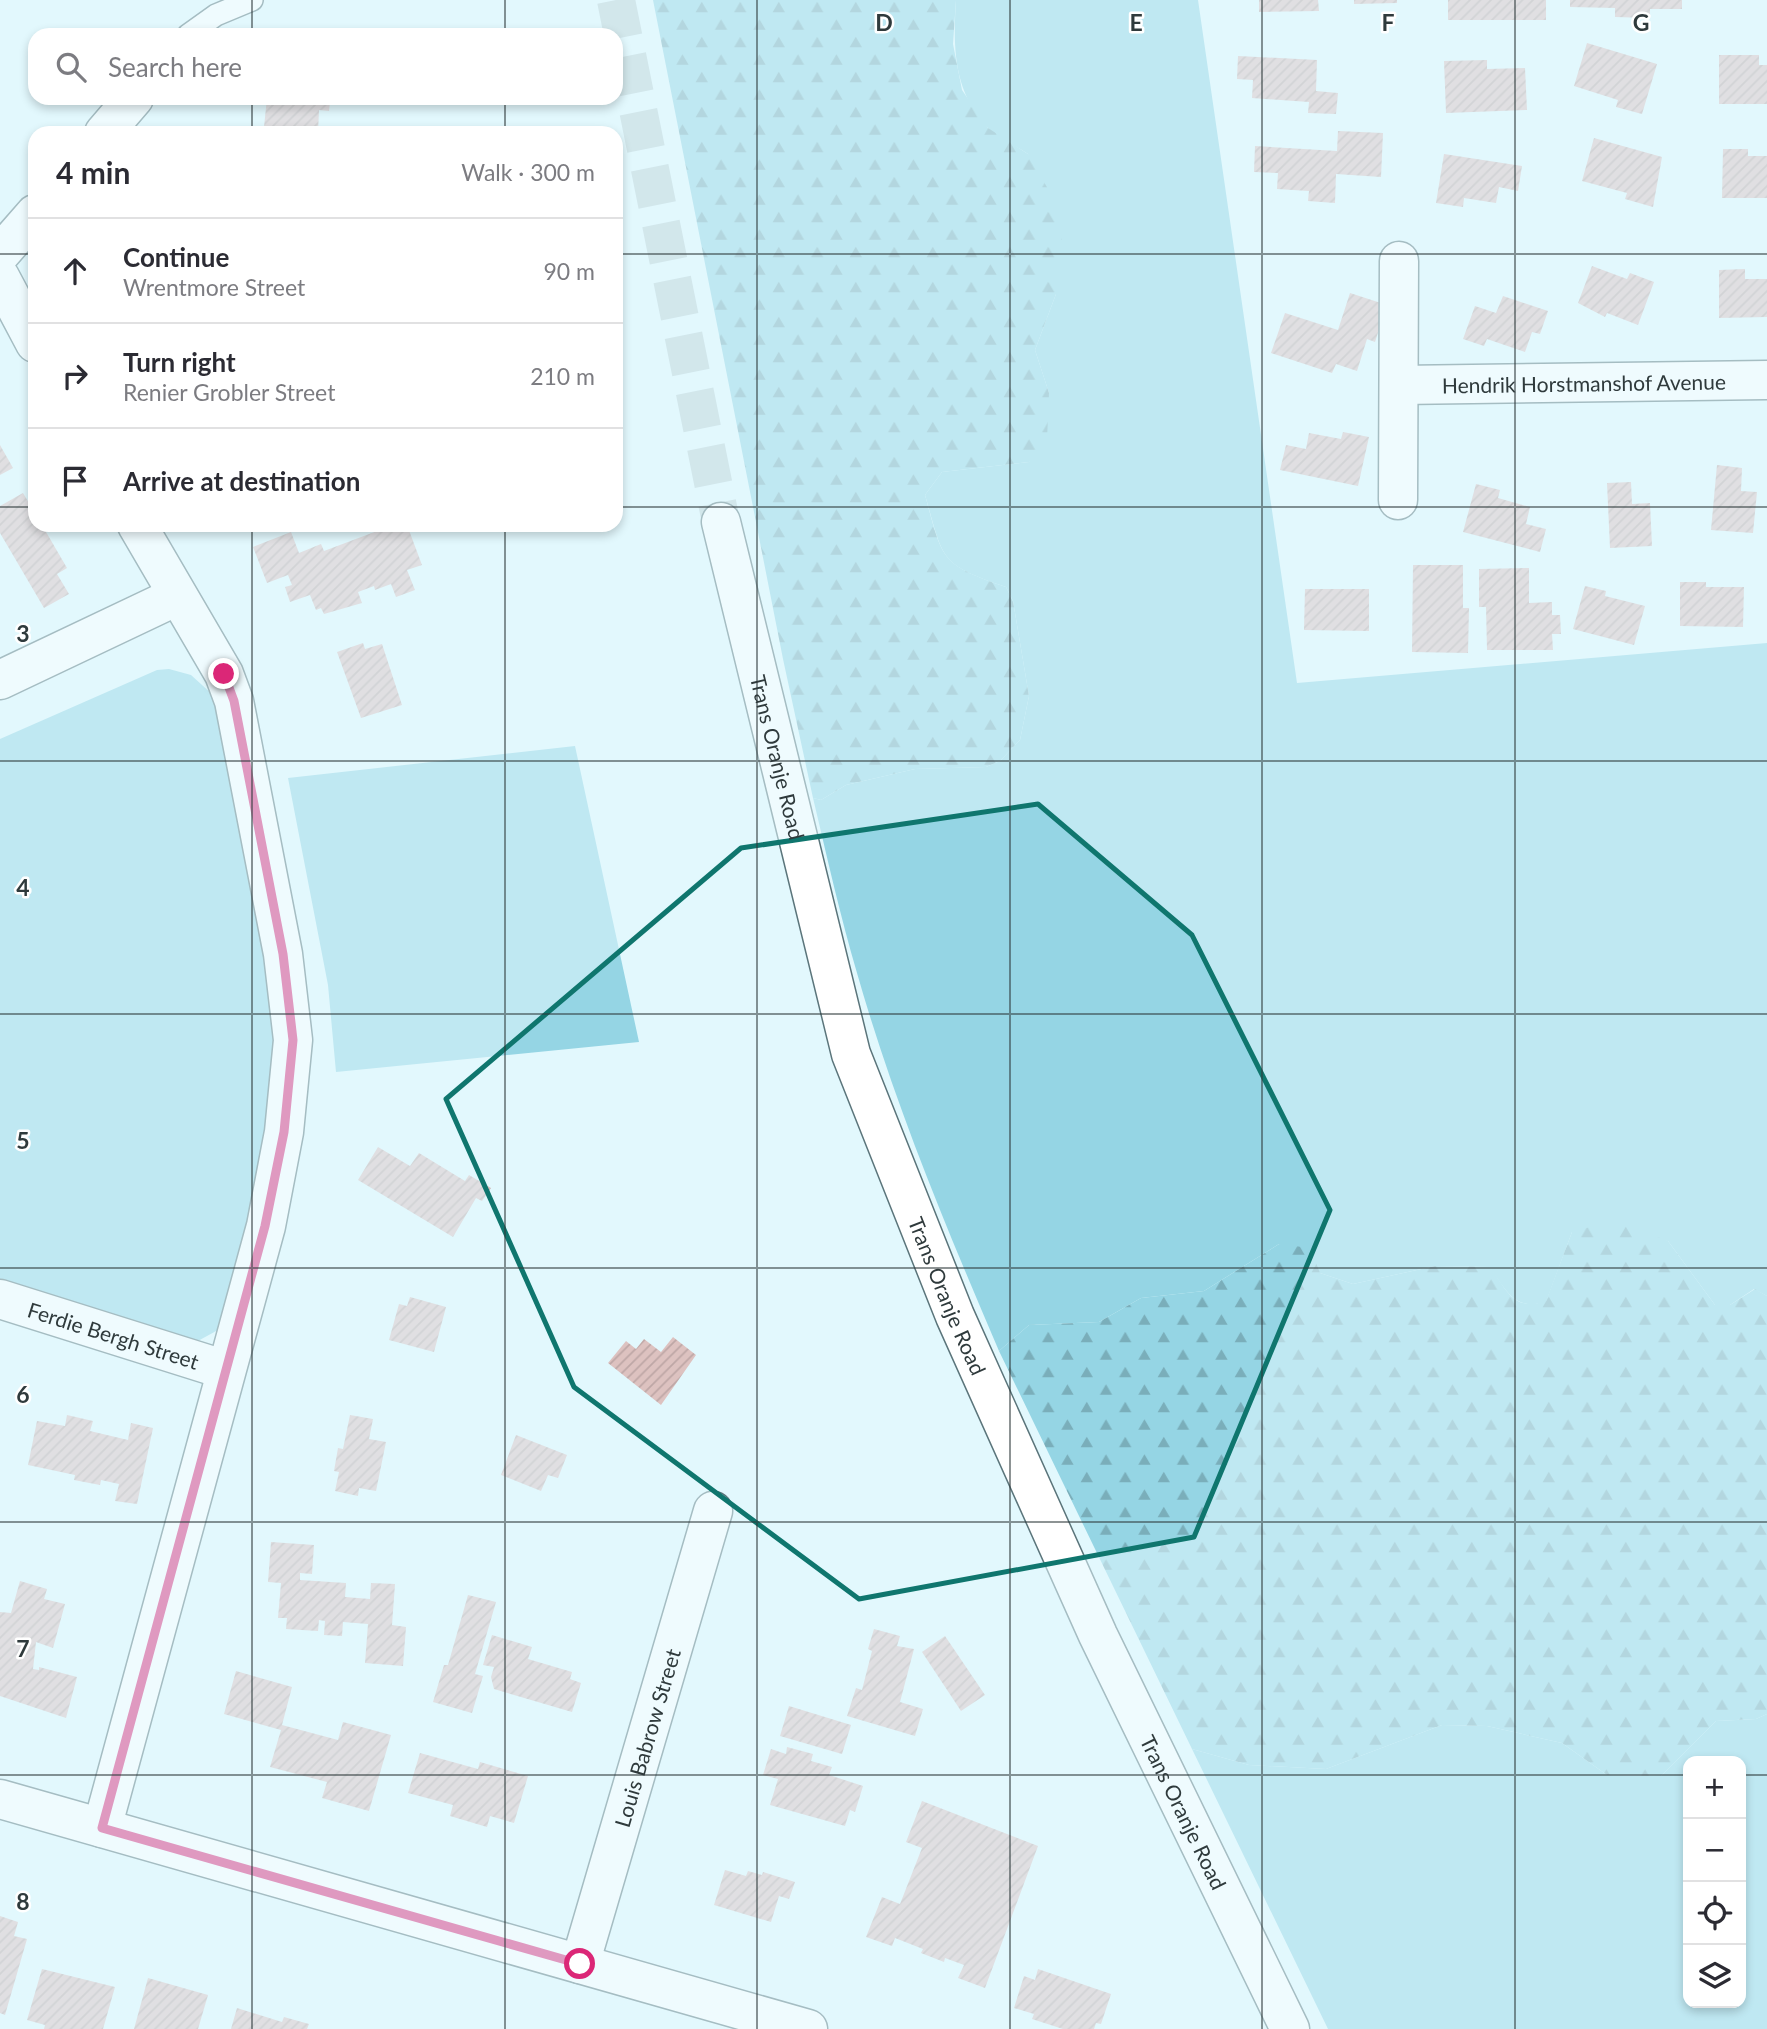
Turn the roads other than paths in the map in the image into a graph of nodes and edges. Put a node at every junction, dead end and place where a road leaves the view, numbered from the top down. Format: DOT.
graph roads {
  1 [pos="252,0"];
  2 [pos="198,28"];
  3 [pos="28,222"];
  4 [pos="0,254"];
  5 [pos="1399,261"];
  6 [pos="0,278"];
  7 [pos="28,330"];
  8 [pos="1767,380"];
  9 [pos="1400,384"];
  10 [pos="1398,500"];
  11 [pos="721,522"];
  12 [pos="141,532"];
  13 [pos="177,596"];
  14 [pos="0,680"];
  15 [pos="0,1298"];
  16 [pos="226,1370"];
  17 [pos="713,1511"];
  18 [pos="0,1798"];
  19 [pos="102,1828"];
  20 [pos="580,1964"];
  21 [pos="808,2029"];
  22 [pos="1290,2029"];
  1 -- 2 [label="lane"];
  3 -- 4 [label="street"];
  5 -- 9 [label="street"];
  6 -- 7 [label="street"];
  8 -- 9 [label="street, Hendrik Horstmanshof Avenue"];
  9 -- 10 [label="street"];
  11 -- 22 [label="street, Trans Oranje Road"];
  12 -- 13 [label="street"];
  13 -- 14 [label="street"];
  13 -- 16 [label="street"];
  15 -- 16 [label="street, Ferdie Bergh Street"];
  16 -- 19 [label="street"];
  17 -- 20 [label="street, Louis Babrow Street"];
  18 -- 19 [label="street"];
  19 -- 20 [label="street"];
  20 -- 21 [label="street"];
}
